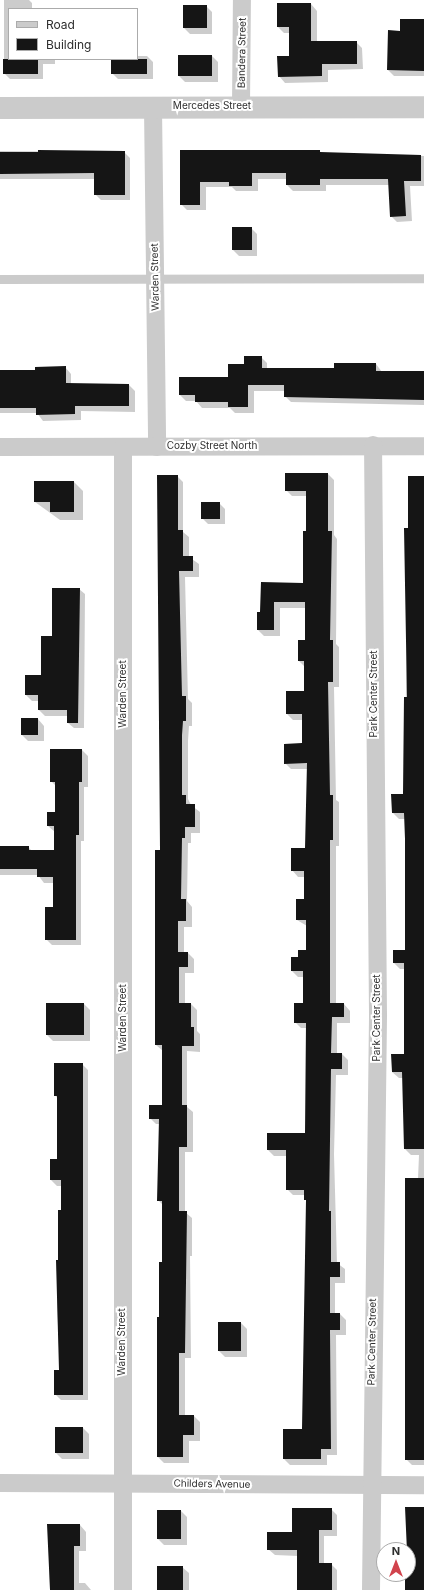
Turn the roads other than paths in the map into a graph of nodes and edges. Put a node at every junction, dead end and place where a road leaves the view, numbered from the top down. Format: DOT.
graph roads {
  1 [pos="242,0"];
  2 [pos="241,106"];
  3 [pos="153,107"];
  4 [pos="424,107"];
  5 [pos="0,108"];
  6 [pos="424,278"];
  7 [pos="0,279"];
  8 [pos="155,279"];
  9 [pos="374,445"];
  10 [pos="424,446"];
  11 [pos="0,447"];
  12 [pos="123,447"];
  13 [pos="157,447"];
  14 [pos="0,1483"];
  15 [pos="122,1483"];
  16 [pos="370,1485"];
  17 [pos="424,1485"];
  18 [pos="123,1590"];
  19 [pos="371,1590"];
  1 -- 2 [label="street, Bandera Street"];
  2 -- 3 [label="street, Mercedes Street"];
  2 -- 4 [label="street, Mercedes Street"];
  3 -- 5 [label="street, Mercedes Street"];
  3 -- 8 [label="street, Warden Street"];
  6 -- 8 [label="lane"];
  7 -- 8 [label="lane"];
  8 -- 13 [label="street, Warden Street"];
  9 -- 10 [label="street, Cozby Street North"];
  9 -- 13 [label="street, Cozby Street North"];
  9 -- 16 [label="street, Park Center Street"];
  11 -- 12 [label="street, Cozby Street North"];
  12 -- 13 [label="street, Cozby Street North"];
  12 -- 15 [label="street, Warden Street"];
  14 -- 15 [label="street, Childers Avenue"];
  15 -- 16 [label="street, Childers Avenue"];
  15 -- 18 [label="street, Warden Street"];
  16 -- 17 [label="street, Childers Avenue"];
  16 -- 19 [label="street, Park Center Street"];
}
